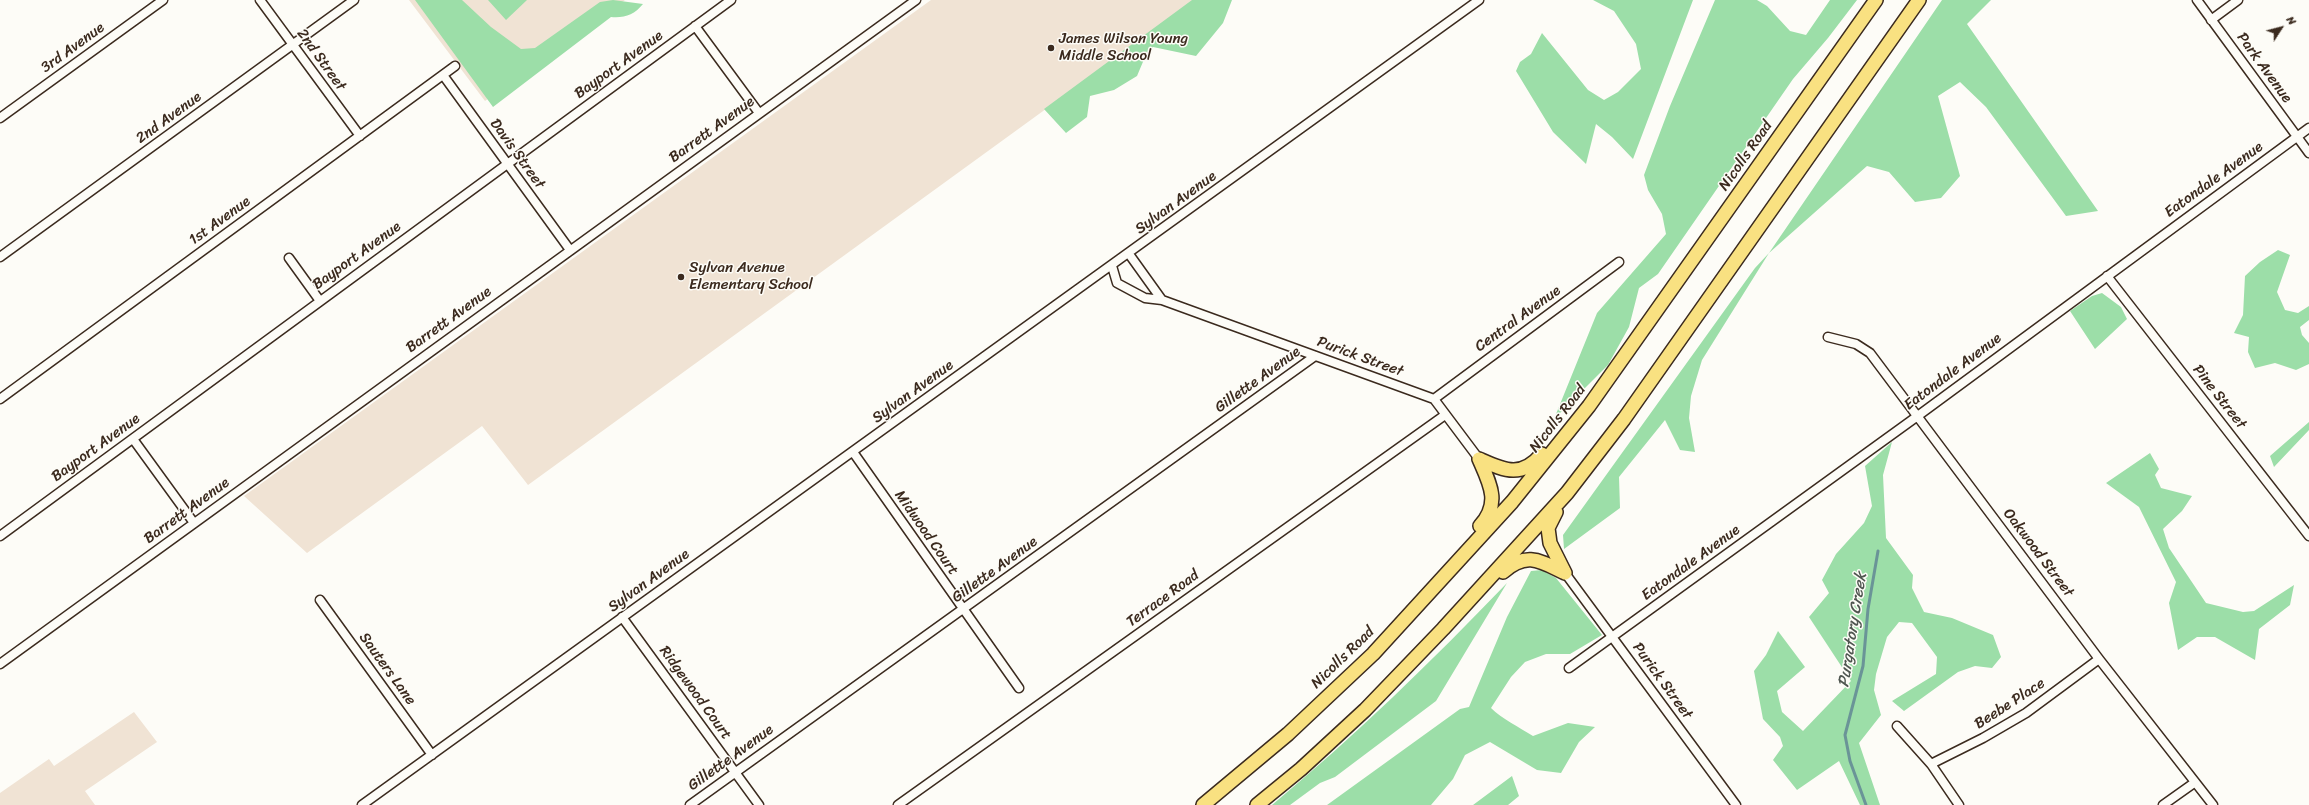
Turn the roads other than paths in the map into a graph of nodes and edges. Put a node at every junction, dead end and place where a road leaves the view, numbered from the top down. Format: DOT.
graph roads {
  1 [pos="163,0"];
  2 [pos="260,0"];
  3 [pos="354,0"];
  4 [pos="732,0"];
  5 [pos="916,0"];
  6 [pos="1479,0"];
  7 [pos="1876,0"];
  8 [pos="1919,0"];
  9 [pos="2196,0"];
  10 [pos="2238,0"];
  11 [pos="2211,20"];
  12 [pos="695,26"];
  13 [pos="293,45"];
  14 [pos="455,66"];
  15 [pos="442,75"];
  16 [pos="759,113"];
  17 [pos="0,118"];
  18 [pos="2309,128"];
  19 [pos="360,136"];
  20 [pos="2297,137"];
  21 [pos="2309,153"];
  22 [pos="508,164"];
  23 [pos="570,250"];
  24 [pos="1129,254"];
  25 [pos="0,257"];
  26 [pos="289,258"];
  27 [pos="1619,262"];
  28 [pos="1112,266"];
  29 [pos="2107,276"];
  30 [pos="1162,300"];
  31 [pos="320,301"];
  32 [pos="1828,337"];
  33 [pos="1315,356"];
  34 [pos="0,399"];
  35 [pos="1434,399"];
  36 [pos="1445,415"];
  37 [pos="1919,416"];
  38 [pos="1574,425"];
  39 [pos="133,439"];
  40 [pos="853,452"];
  41 [pos="1478,459"];
  42 [pos="1567,492"];
  43 [pos="194,523"];
  44 [pos="0,536"];
  45 [pos="2309,536"];
  46 [pos="1464,554"];
  47 [pos="1564,573"];
  48 [pos="1473,597"];
  49 [pos="320,600"];
  50 [pos="963,610"];
  51 [pos="622,618"];
  52 [pos="1613,638"];
  53 [pos="2099,659"];
  54 [pos="0,664"];
  55 [pos="1569,668"];
  56 [pos="1019,688"];
  57 [pos="1897,726"];
  58 [pos="432,754"];
  59 [pos="1931,764"];
  60 [pos="735,772"];
  61 [pos="2194,783"];
  62 [pos="362,805"];
  63 [pos="690,805"];
  64 [pos="759,805"];
  65 [pos="898,805"];
  66 [pos="1203,805"];
  67 [pos="1257,805"];
  68 [pos="1736,805"];
  69 [pos="1959,805"];
  70 [pos="2163,805"];
  71 [pos="2213,805"];
  1 -- 17 [label="street, 3rd Avenue"];
  2 -- 13 [label="street, 2nd Street"];
  3 -- 13 [label="street, 2nd Avenue"];
  4 -- 12 [label="street, Bayport Avenue"];
  5 -- 16 [label="street, Barrett Avenue"];
  6 -- 24 [label="street, Sylvan Avenue"];
  7 -- 38 [label="highway, Nicolls Road"];
  8 -- 42 [label="highway"];
  9 -- 11 [label="street, Park Avenue"];
  10 -- 11 [label="street"];
  11 -- 20 [label="street, Park Avenue"];
  12 -- 16 [label="street"];
  12 -- 22 [label="street, Bayport Avenue"];
  13 -- 19 [label="street, 2nd Street"];
  13 -- 25 [label="street, 2nd Avenue"];
  14 -- 15 [label="street, 1st Avenue"];
  15 -- 19 [label="street, 1st Avenue"];
  15 -- 22 [label="street, Davis Street"];
  16 -- 23 [label="street, Barrett Avenue"];
  18 -- 20 [label="street, Eatondale Avenue"];
  19 -- 34 [label="street, 1st Avenue"];
  20 -- 21 [label="street, Park Avenue"];
  20 -- 29 [label="street, Eatondale Avenue"];
  22 -- 23 [label="street, Davis Street"];
  22 -- 31 [label="street, Bayport Avenue"];
  23 -- 43 [label="street, Barrett Avenue"];
  24 -- 28 [label="street, Sylvan Avenue"];
  24 -- 30 [label="street"];
  26 -- 31 [label="street"];
  27 -- 35 [label="street, Central Avenue"];
  28 -- 30 [label="street, Purick Street"];
  28 -- 40 [label="street, Sylvan Avenue"];
  29 -- 37 [label="street, Eatondale Avenue"];
  29 -- 45 [label="street, Pine Street"];
  30 -- 33 [label="street, Purick Street"];
  31 -- 39 [label="street, Bayport Avenue"];
  32 -- 37 [label="street, Oakwood Street"];
  33 -- 35 [label="street, Purick Street"];
  33 -- 50 [label="street, Gillette Avenue"];
  35 -- 36 [label="street"];
  36 -- 41 [label="street"];
  36 -- 65 [label="street, Terrace Road"];
  37 -- 52 [label="street, Eatondale Avenue"];
  37 -- 53 [label="street, Oakwood Street"];
  38 -- 41 [label="highway"];
  38 -- 46 [label="highway, Nicolls Road"];
  39 -- 43 [label="street"];
  39 -- 44 [label="street, Bayport Avenue"];
  40 -- 50 [label="street, Midwood Court"];
  40 -- 51 [label="street, Sylvan Avenue"];
  41 -- 46 [label="highway"];
  42 -- 47 [label="highway"];
  42 -- 48 [label="highway"];
  43 -- 54 [label="street, Barrett Avenue"];
  46 -- 66 [label="highway, Nicolls Road"];
  47 -- 48 [label="highway"];
  47 -- 52 [label="street, Purick Street"];
  48 -- 67 [label="highway"];
  49 -- 58 [label="street, Sauters Lane"];
  50 -- 56 [label="street, Midwood Court"];
  50 -- 60 [label="street, Gillette Avenue"];
  51 -- 58 [label="street, Sylvan Avenue"];
  51 -- 60 [label="street, Ridgewood Court"];
  52 -- 55 [label="street, Eatondale Avenue"];
  52 -- 68 [label="street, Purick Street"];
  53 -- 59 [label="street, Beebe Place"];
  53 -- 61 [label="street, Oakwood Street"];
  57 -- 59 [label="street"];
  58 -- 62 [label="street, Sylvan Avenue"];
  59 -- 69 [label="street"];
  60 -- 63 [label="street, Gillette Avenue"];
  60 -- 64 [label="street, Ridgewood Court"];
  61 -- 70 [label="street"];
  61 -- 71 [label="street, Oakwood Street"];
}
